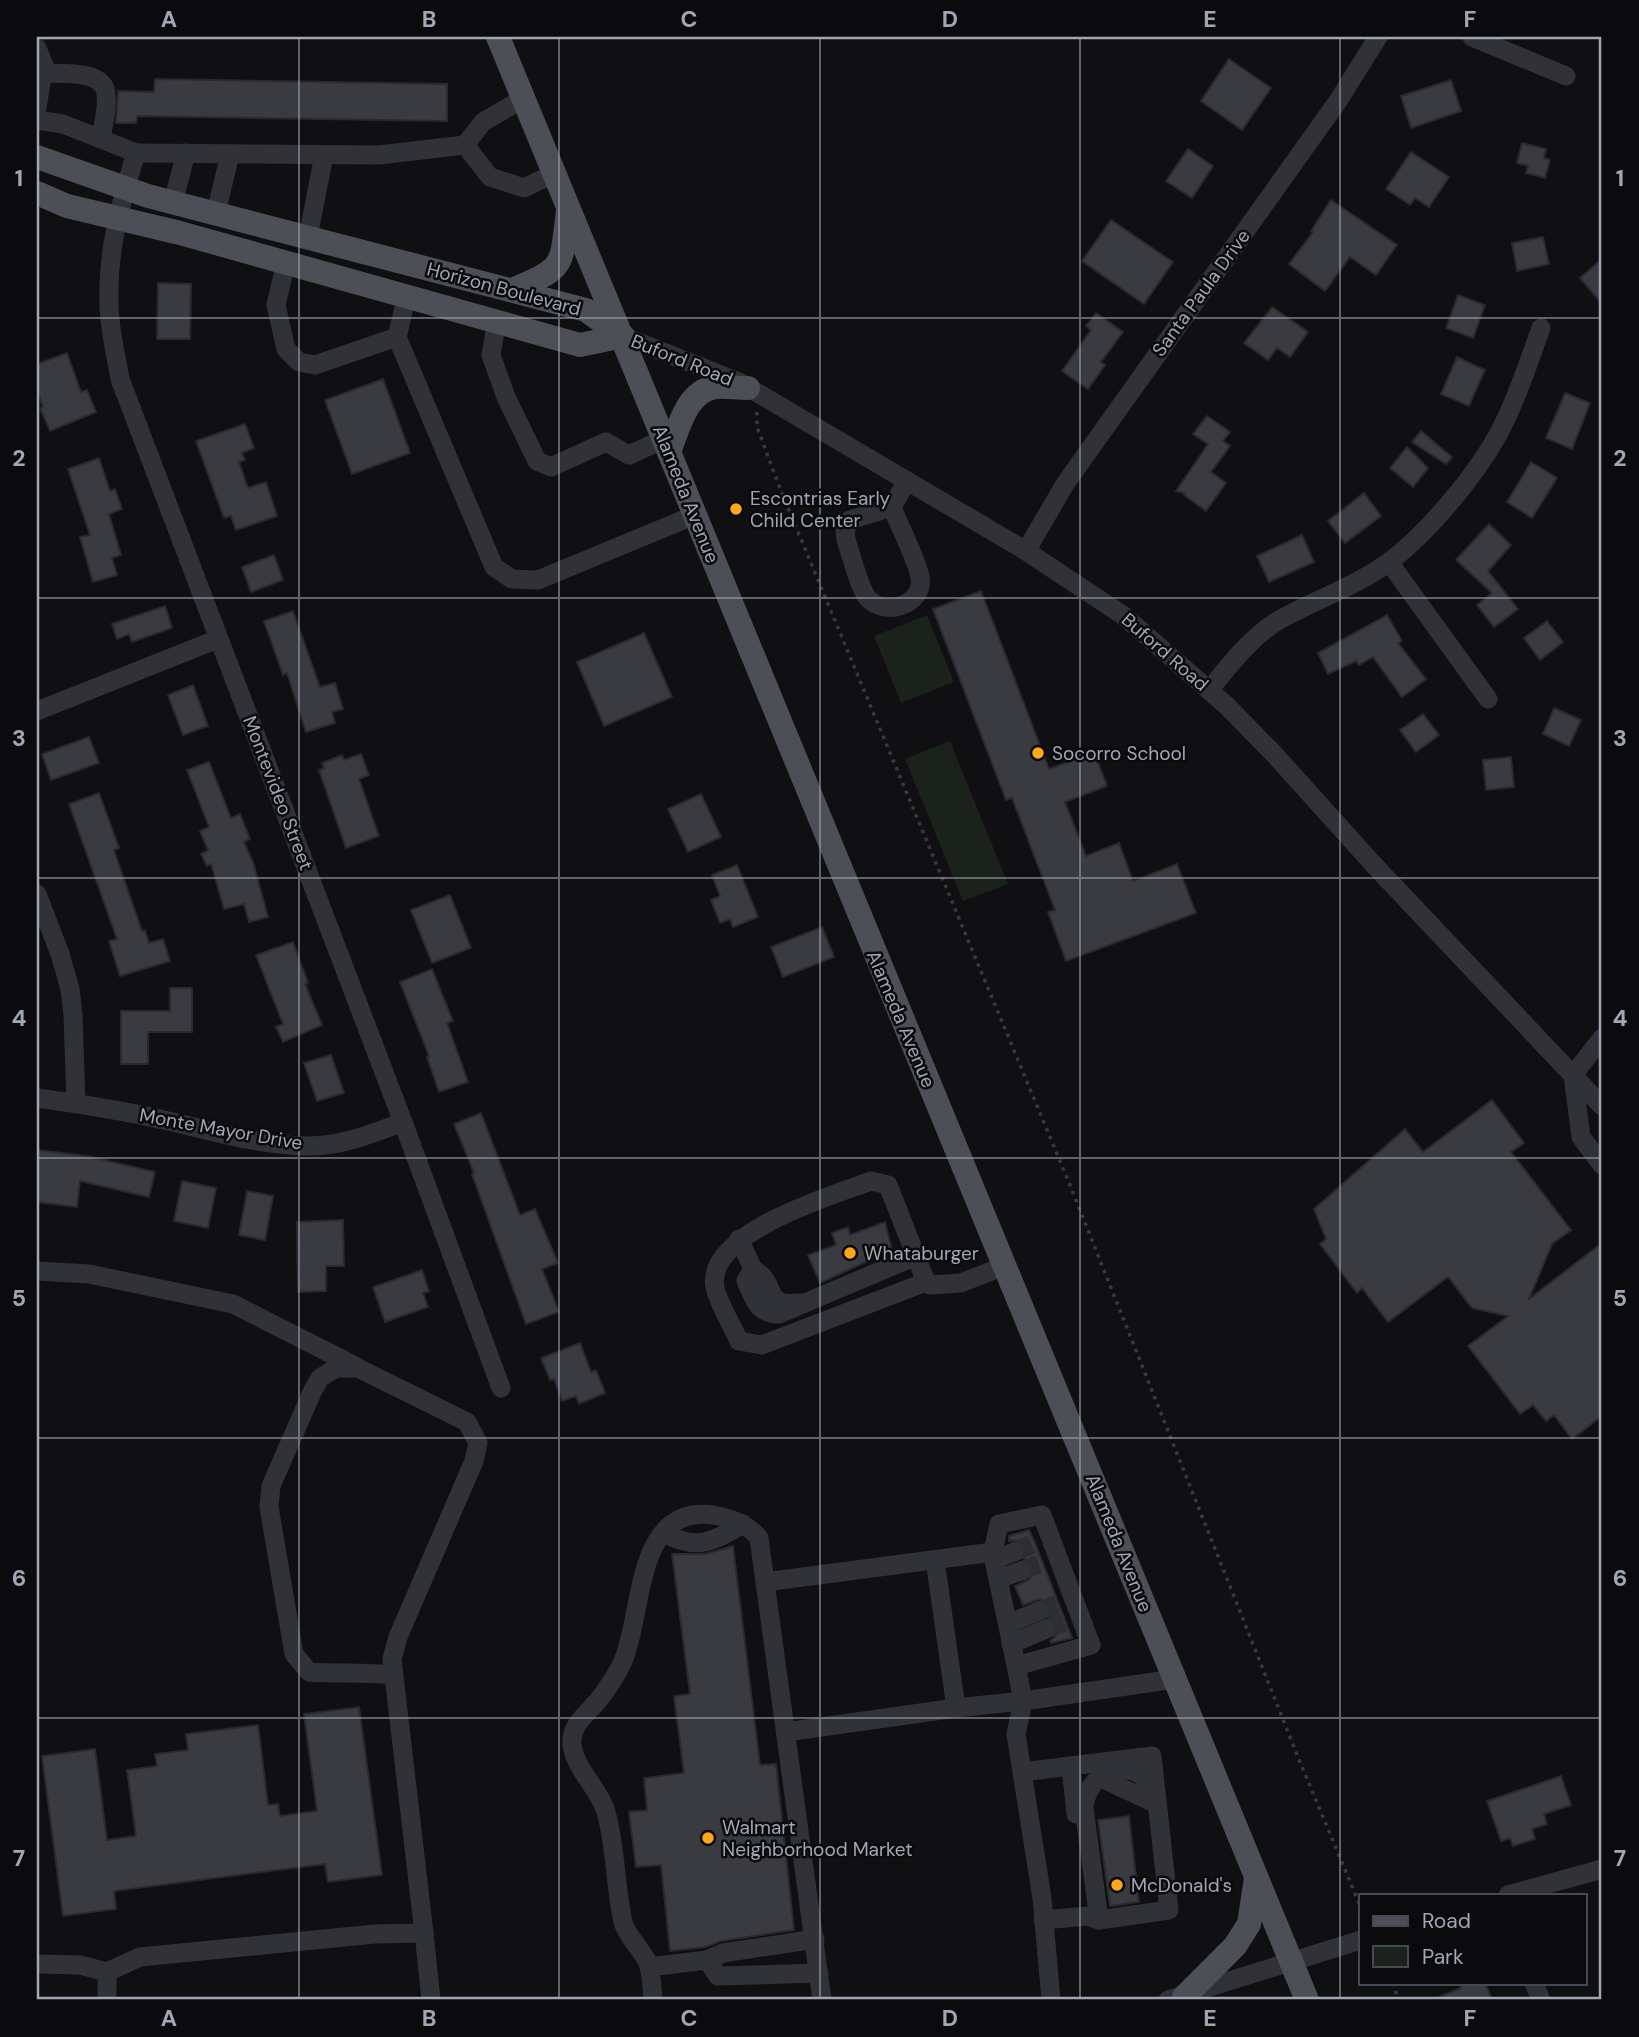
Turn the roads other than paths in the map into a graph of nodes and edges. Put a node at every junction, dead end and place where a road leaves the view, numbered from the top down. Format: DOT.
graph roads {
  1 [pos="498,37"];
  2 [pos="1378,37"];
  3 [pos="1472,37"];
  4 [pos="37,48"];
  5 [pos="43,73"];
  6 [pos="1566,76"];
  7 [pos="524,98"];
  8 [pos="37,108"];
  9 [pos="37,120"];
  10 [pos="101,139"];
  11 [pos="465,145"];
  12 [pos="136,153"];
  13 [pos="186,153"];
  14 [pos="230,154"];
  15 [pos="324,155"];
  16 [pos="37,157"];
  17 [pos="555,173"];
  18 [pos="125,188"];
  19 [pos="37,193"];
  20 [pos="173,202"];
  21 [pos="569,206"];
  22 [pos="216,214"];
  23 [pos="117,217"];
  24 [pos="308,237"];
  25 [pos="286,262"];
  26 [pos="512,290"];
  27 [pos="407,295"];
  28 [pos="497,320"];
  29 [pos="1541,328"];
  30 [pos="623,336"];
  31 [pos="397,338"];
  32 [pos="752,390"];
  33 [pos="667,446"];
  34 [pos="907,481"];
  35 [pos="892,507"];
  36 [pos="695,515"];
  37 [pos="1026,551"];
  38 [pos="1389,562"];
  39 [pos="218,639"];
  40 [pos="1209,690"];
  41 [pos="1488,699"];
  42 [pos="37,711"];
  43 [pos="37,894"];
  44 [pos="1602,1038"];
  45 [pos="1573,1075"];
  46 [pos="37,1098"];
  47 [pos="76,1103"];
  48 [pos="1602,1106"];
  49 [pos="403,1122"];
  50 [pos="1602,1165"];
  51 [pos="739,1239"];
  52 [pos="916,1256"];
  53 [pos="1004,1266"];
  54 [pos="37,1271"];
  55 [pos="926,1282"];
  56 [pos="358,1368"];
  57 [pos="501,1388"];
  58 [pos="743,1524"];
  59 [pos="664,1533"];
  60 [pos="1014,1552"];
  61 [pos="935,1560"];
  62 [pos="995,1564"];
  63 [pos="1021,1571"];
  64 [pos="765,1582"];
  65 [pos="1007,1624"];
  66 [pos="1012,1644"];
  67 [pos="1016,1666"];
  68 [pos="393,1675"];
  69 [pos="1175,1679"];
  70 [pos="1023,1701"];
  71 [pos="956,1708"];
  72 [pos="786,1732"];
  73 [pos="1071,1766"];
  74 [pos="1022,1772"];
  75 [pos="1160,1826"];
  76 [pos="1602,1869"];
  77 [pos="1256,1877"];
  78 [pos="1512,1894"];
  79 [pos="1093,1918"];
  80 [pos="1044,1920"];
  81 [pos="424,1933"];
  82 [pos="815,1940"];
  83 [pos="1359,1941"];
  84 [pos="37,1959"];
  85 [pos="706,1960"];
  86 [pos="1291,1962"];
  87 [pos="649,1967"];
  88 [pos="107,1972"];
  89 [pos="819,1973"];
  90 [pos="1176,1999"];
  91 [pos="107,2000"];
  92 [pos="431,2000"];
  93 [pos="653,2000"];
  94 [pos="822,2000"];
  95 [pos="1051,2000"];
  96 [pos="1307,2000"];
  1 -- 7 [label="main road, Alameda Avenue"];
  2 -- 37 [label="street, Santa Paula Drive"];
  3 -- 6 [label="street"];
  4 -- 5 [label="street"];
  5 -- 8 [label="street"];
  5 -- 10 [label="street"];
  7 -- 11 [label="street"];
  7 -- 17 [label="main road, Alameda Avenue"];
  9 -- 10 [label="street"];
  10 -- 12 [label="street"];
  11 -- 15 [label="street"];
  11 -- 17 [label="street"];
  12 -- 13 [label="street"];
  12 -- 18 [label="street, Montevideo Street"];
  13 -- 14 [label="street"];
  13 -- 20 [label="street"];
  14 -- 15 [label="street"];
  14 -- 22 [label="street"];
  15 -- 24 [label="street"];
  16 -- 18 [label="main road, Horizon Boulevard"];
  17 -- 21 [label="main road, Alameda Avenue"];
  18 -- 20 [label="main road, Horizon Boulevard"];
  18 -- 23 [label="street, Montevideo Street"];
  19 -- 23 [label="main road, Horizon Boulevard"];
  20 -- 22 [label="main road, Horizon Boulevard"];
  21 -- 26 [label="main road"];
  21 -- 30 [label="main road, Alameda Avenue"];
  22 -- 24 [label="main road, Horizon Boulevard"];
  23 -- 25 [label="main road, Horizon Boulevard"];
  23 -- 39 [label="street, Montevideo Street"];
  24 -- 26 [label="main road, Horizon Boulevard"];
  25 -- 27 [label="main road, Horizon Boulevard"];
  25 -- 31 [label="street"];
  26 -- 30 [label="main road, Horizon Boulevard"];
  27 -- 28 [label="main road, Horizon Boulevard"];
  27 -- 31 [label="street"];
  28 -- 30 [label="main road, Horizon Boulevard"];
  28 -- 33 [label="street"];
  29 -- 38 [label="street"];
  30 -- 32 [label="street, Buford Road"];
  30 -- 33 [label="main road, Alameda Avenue"];
  31 -- 36 [label="street"];
  32 -- 33 [label="main road"];
  32 -- 34 [label="street, Buford Road"];
  33 -- 36 [label="main road, Alameda Avenue"];
  34 -- 35 [label="street"];
  34 -- 37 [label="street, Buford Road"];
  35 -- 35 [label="street"];
  36 -- 53 [label="main road, Alameda Avenue"];
  37 -- 40 [label="street, Buford Road"];
  38 -- 40 [label="street"];
  38 -- 41 [label="street"];
  39 -- 42 [label="street"];
  39 -- 49 [label="street, Montevideo Street"];
  40 -- 45 [label="street, Buford Road"];
  43 -- 47 [label="street"];
  44 -- 45 [label="street"];
  45 -- 48 [label="street, Buford Road"];
  45 -- 50 [label="street"];
  46 -- 47 [label="street, Monte Mayor Drive"];
  47 -- 49 [label="street, Monte Mayor Drive"];
  49 -- 57 [label="street, Montevideo Street"];
  51 -- 52 [label="street"];
  51 -- 52 [label="street"];
  51 -- 55 [label="street"];
  52 -- 55 [label="street"];
  53 -- 55 [label="street"];
  53 -- 69 [label="main road, Alameda Avenue"];
  54 -- 56 [label="street"];
  56 -- 68 [label="street"];
  56 -- 68 [label="street"];
  58 -- 59 [label="street"];
  58 -- 59 [label="street"];
  58 -- 64 [label="street"];
  59 -- 87 [label="street"];
  60 -- 62 [label="street"];
  61 -- 62 [label="street"];
  61 -- 64 [label="street"];
  61 -- 71 [label="street"];
  62 -- 63 [label="street"];
  62 -- 65 [label="street"];
  62 -- 67 [label="street"];
  64 -- 72 [label="street"];
  65 -- 66 [label="street"];
  65 -- 66 [label="street"];
  66 -- 67 [label="street"];
  67 -- 70 [label="street"];
  68 -- 81 [label="street"];
  69 -- 70 [label="street"];
  69 -- 77 [label="main road, Alameda Avenue"];
  70 -- 71 [label="street"];
  70 -- 74 [label="street"];
  71 -- 72 [label="street"];
  72 -- 82 [label="street"];
  73 -- 74 [label="street"];
  73 -- 75 [label="street"];
  73 -- 79 [label="street"];
  74 -- 80 [label="street"];
  75 -- 79 [label="street"];
  75 -- 79 [label="street"];
  76 -- 78 [label="street"];
  77 -- 86 [label="main road, Alameda Avenue"];
  77 -- 90 [label="main road"];
  79 -- 80 [label="street"];
  80 -- 95 [label="street"];
  81 -- 88 [label="street"];
  81 -- 92 [label="street"];
  82 -- 85 [label="street"];
  82 -- 89 [label="street"];
  83 -- 86 [label="street"];
  84 -- 88 [label="street"];
  85 -- 87 [label="street"];
  85 -- 89 [label="street"];
  86 -- 90 [label="street"];
  86 -- 96 [label="main road, Alameda Avenue"];
  87 -- 93 [label="street"];
  88 -- 91 [label="street"];
  89 -- 94 [label="street"];
}
